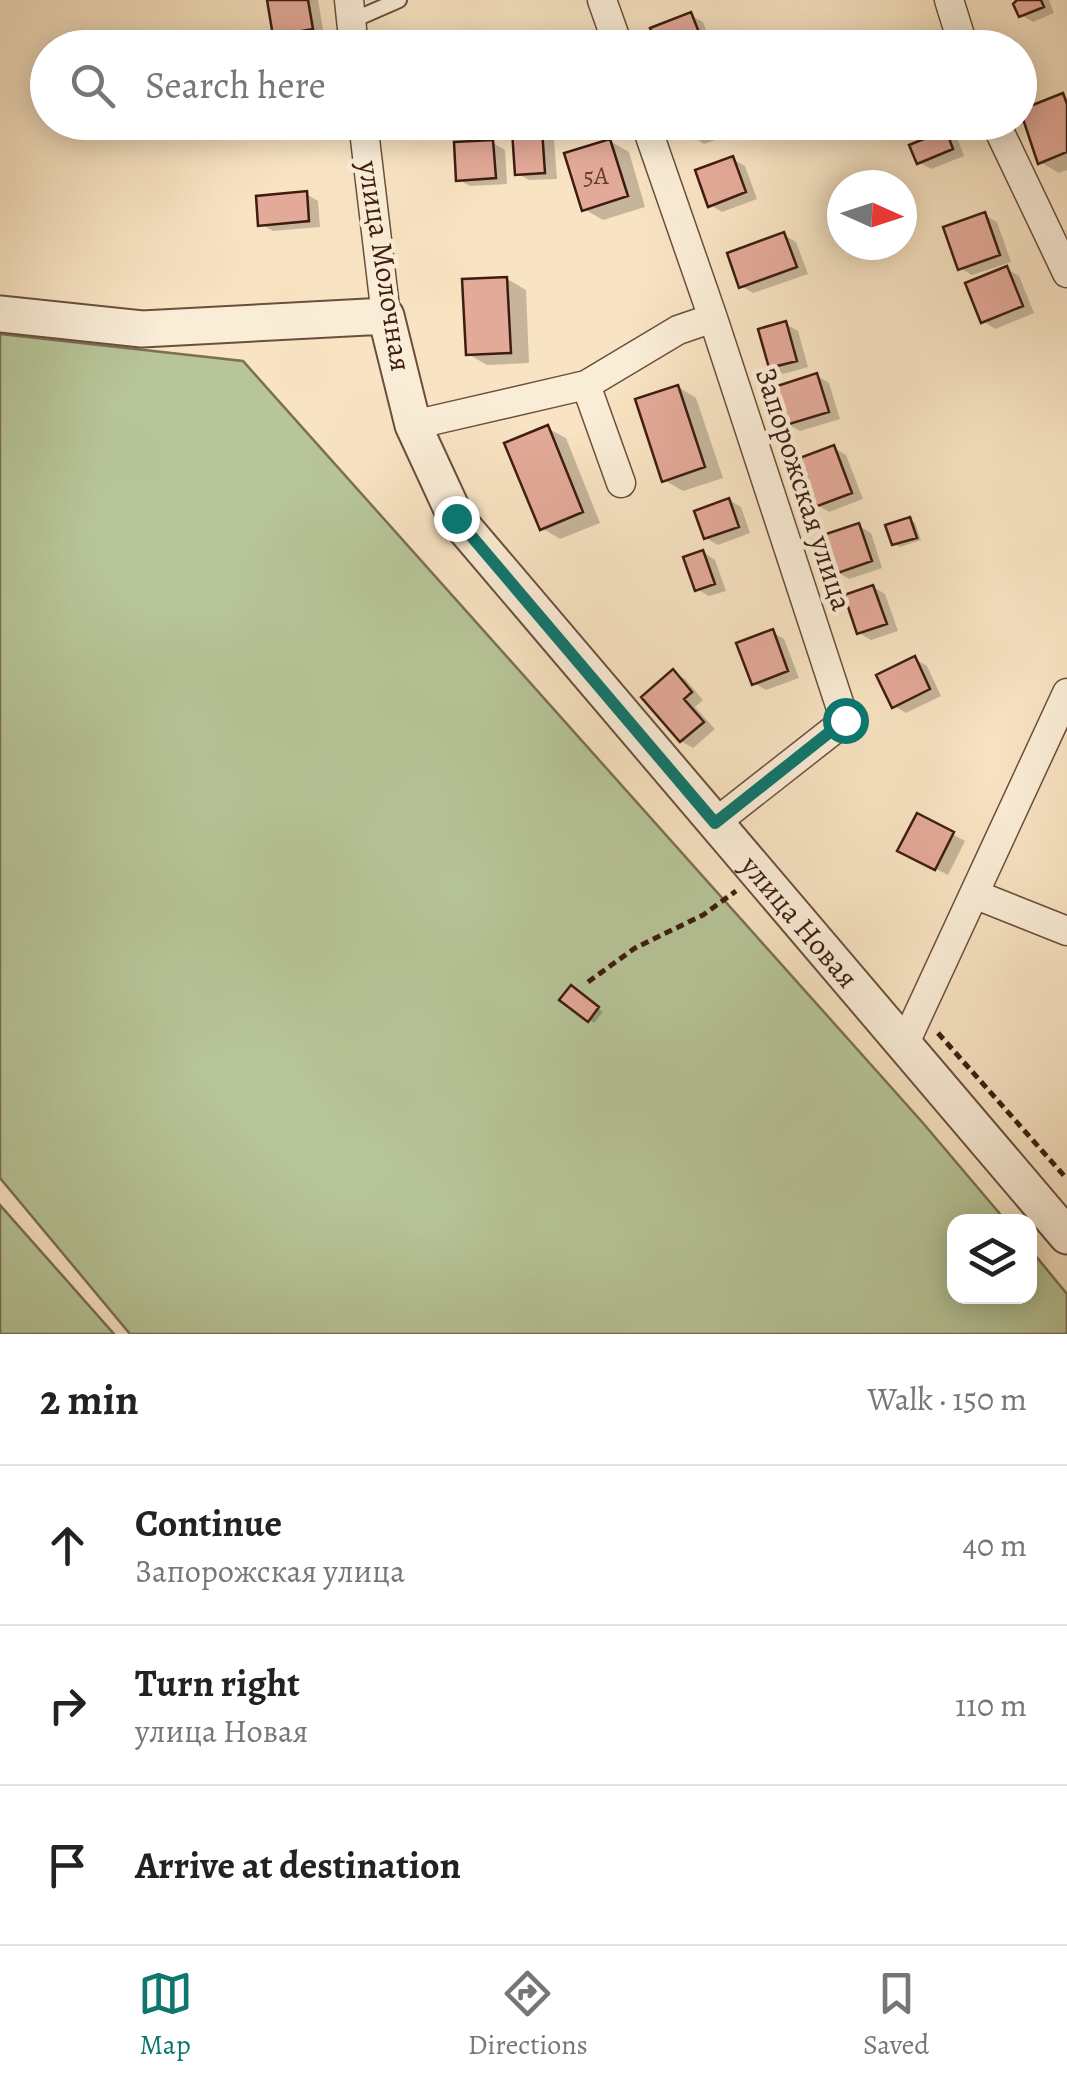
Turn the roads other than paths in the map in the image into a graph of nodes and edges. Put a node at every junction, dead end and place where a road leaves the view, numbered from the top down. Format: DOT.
graph roads {
  1 [pos="399,0"];
  2 [pos="602,0"];
  3 [pos="949,0"];
  4 [pos="351,23"];
  5 [pos="613,30"];
  6 [pos="958,30"];
  7 [pos="365,140"];
  8 [pos="651,140"];
  9 [pos="1004,140"];
  10 [pos="1067,273"];
  11 [pos="0,314"];
  12 [pos="386,316"];
  13 [pos="714,318"];
  14 [pos="586,385"];
  15 [pos="413,424"];
  16 [pos="621,483"];
  17 [pos="456,518"];
  18 [pos="1067,693"];
  19 [pos="715,823"];
  20 [pos="974,894"];
  21 [pos="1067,931"];
  22 [pos="904,1046"];
  23 [pos="1067,1236"];
  1 -- 4 [label="lane"];
  2 -- 5 [label="street"];
  3 -- 6 [label="street"];
  7 -- 12 [label="street, улица Молочная"];
  8 -- 13 [label="street, Запорожская улица"];
  9 -- 10 [label="street"];
  11 -- 12 [label="street"];
  12 -- 15 [label="street, улица Молочная"];
  13 -- 14 [label="street"];
  13 -- 19 [label="street, Запорожская улица"];
  14 -- 15 [label="street"];
  14 -- 16 [label="street"];
  15 -- 17 [label="street, улица Молочная"];
  17 -- 19 [label="street, улица Новая"];
  18 -- 20 [label="street"];
  19 -- 22 [label="street, улица Новая"];
  20 -- 21 [label="street"];
  20 -- 22 [label="street"];
  22 -- 23 [label="street, улица Новая"];
}
